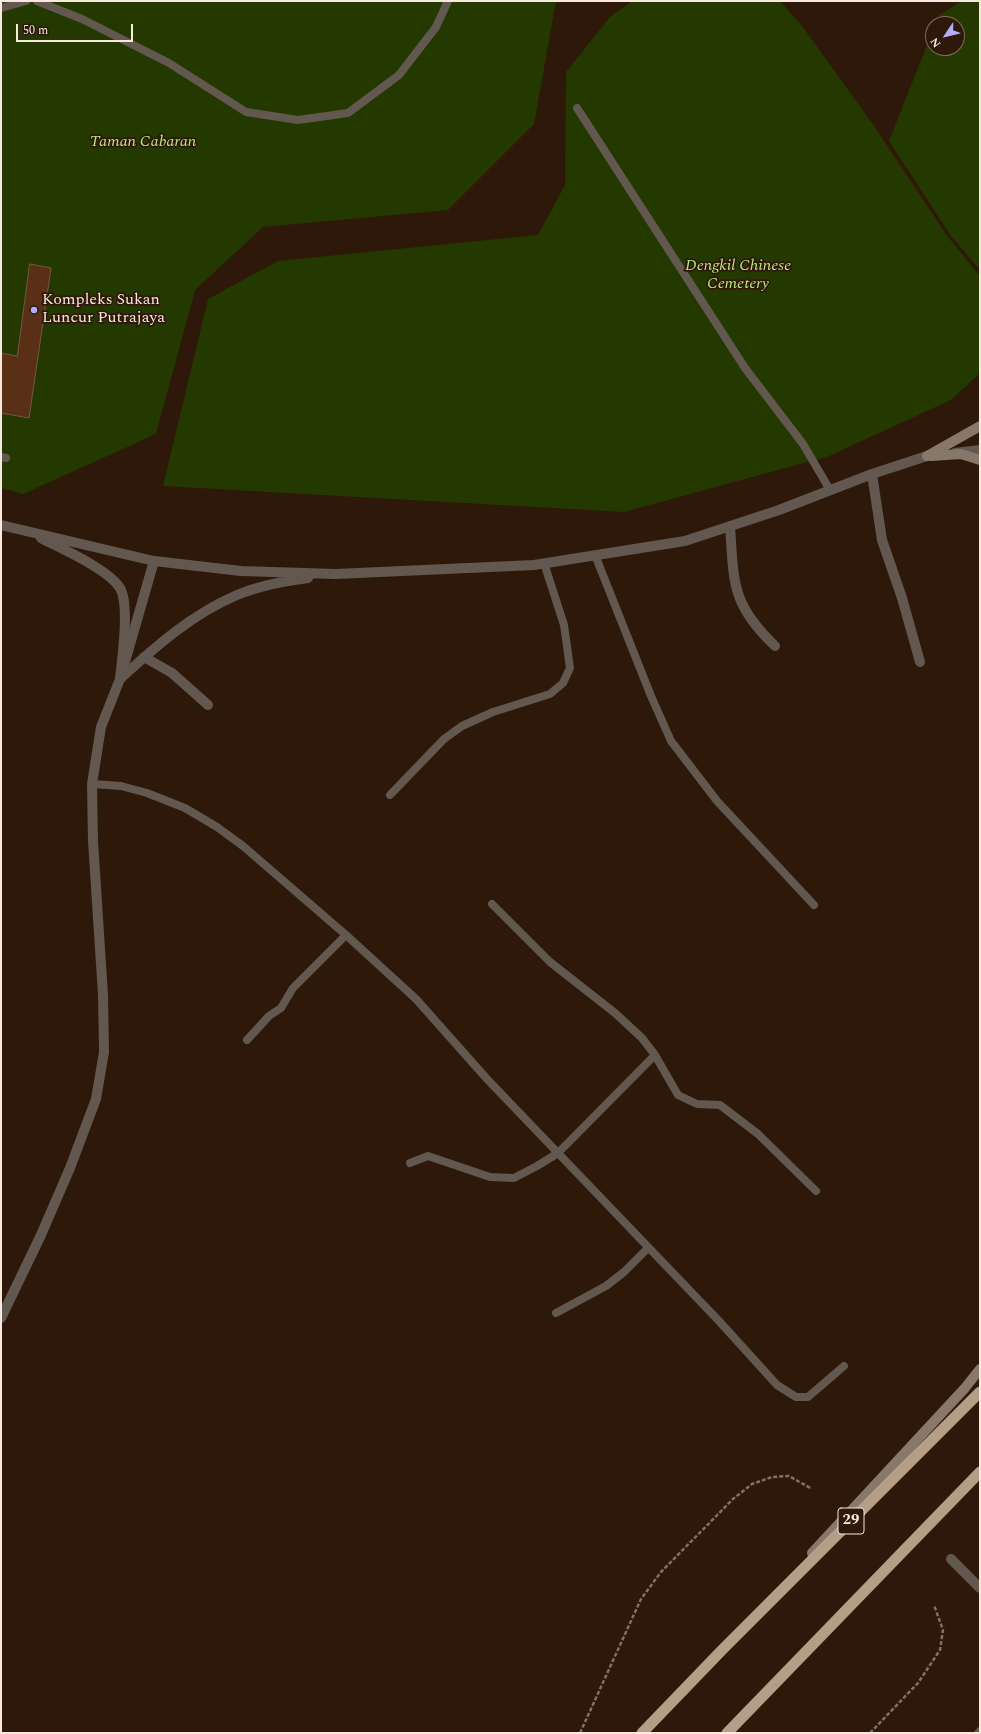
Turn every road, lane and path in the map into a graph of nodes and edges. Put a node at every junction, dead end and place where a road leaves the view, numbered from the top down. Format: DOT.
graph roads {
  1 [pos="26,1"];
  2 [pos="37,1"];
  3 [pos="448,1"];
  4 [pos="1,8"];
  5 [pos="577,108"];
  6 [pos="980,426"];
  7 [pos="980,450"];
  8 [pos="927,456"];
  9 [pos="980,460"];
  10 [pos="872,474"];
  11 [pos="830,490"];
  12 [pos="1,525"];
  13 [pos="730,526"];
  14 [pos="30,532"];
  15 [pos="595,556"];
  16 [pos="154,561"];
  17 [pos="544,563"];
  18 [pos="336,574"];
  19 [pos="775,646"];
  20 [pos="144,657"];
  21 [pos="920,662"];
  22 [pos="120,679"];
  23 [pos="208,705"];
  24 [pos="92,784"];
  25 [pos="390,795"];
  26 [pos="492,904"];
  27 [pos="814,905"];
  28 [pos="346,935"];
  29 [pos="247,1040"];
  30 [pos="655,1055"];
  31 [pos="558,1153"];
  32 [pos="410,1162"];
  33 [pos="816,1191"];
  34 [pos="648,1248"];
  35 [pos="556,1313"];
  36 [pos="1,1318"];
  37 [pos="844,1366"];
  38 [pos="980,1369"];
  39 [pos="980,1392"];
  40 [pos="980,1472"];
  41 [pos="812,1489"];
  42 [pos="951,1559"];
  43 [pos="980,1588"];
  44 [pos="934,1605"];
  45 [pos="722,1650"];
  46 [pos="580,1733"];
  47 [pos="642,1733"];
  48 [pos="727,1733"];
  49 [pos="870,1733"];
  1 -- 4 [label="lane"];
  2 -- 3 [label="lane"];
  5 -- 11 [label="lane"];
  6 -- 8 [label="main road"];
  7 -- 8 [label="street"];
  8 -- 9 [label="main road"];
  8 -- 10 [label="street"];
  10 -- 11 [label="street"];
  10 -- 21 [label="street"];
  11 -- 13 [label="street"];
  12 -- 14 [label="street"];
  13 -- 15 [label="street"];
  13 -- 19 [label="street"];
  14 -- 16 [label="street"];
  14 -- 22 [label="street"];
  15 -- 17 [label="street"];
  15 -- 27 [label="lane"];
  16 -- 18 [label="street"];
  16 -- 22 [label="street"];
  17 -- 18 [label="street"];
  17 -- 25 [label="lane"];
  18 -- 20 [label="street"];
  20 -- 22 [label="street"];
  20 -- 23 [label="street"];
  22 -- 24 [label="street"];
  24 -- 28 [label="lane"];
  24 -- 36 [label="street"];
  26 -- 30 [label="lane"];
  28 -- 29 [label="lane"];
  28 -- 31 [label="lane"];
  30 -- 31 [label="lane"];
  30 -- 33 [label="lane"];
  31 -- 32 [label="lane"];
  31 -- 34 [label="lane"];
  34 -- 35 [label="lane"];
  34 -- 37 [label="lane"];
  38 -- 45 [label="main road"];
  39 -- 45 [label="highway, 29"];
  40 -- 48 [label="highway"];
  41 -- 46 [label="path"];
  42 -- 43 [label="street"];
  44 -- 49 [label="path"];
  45 -- 47 [label="highway, 29"];
}
